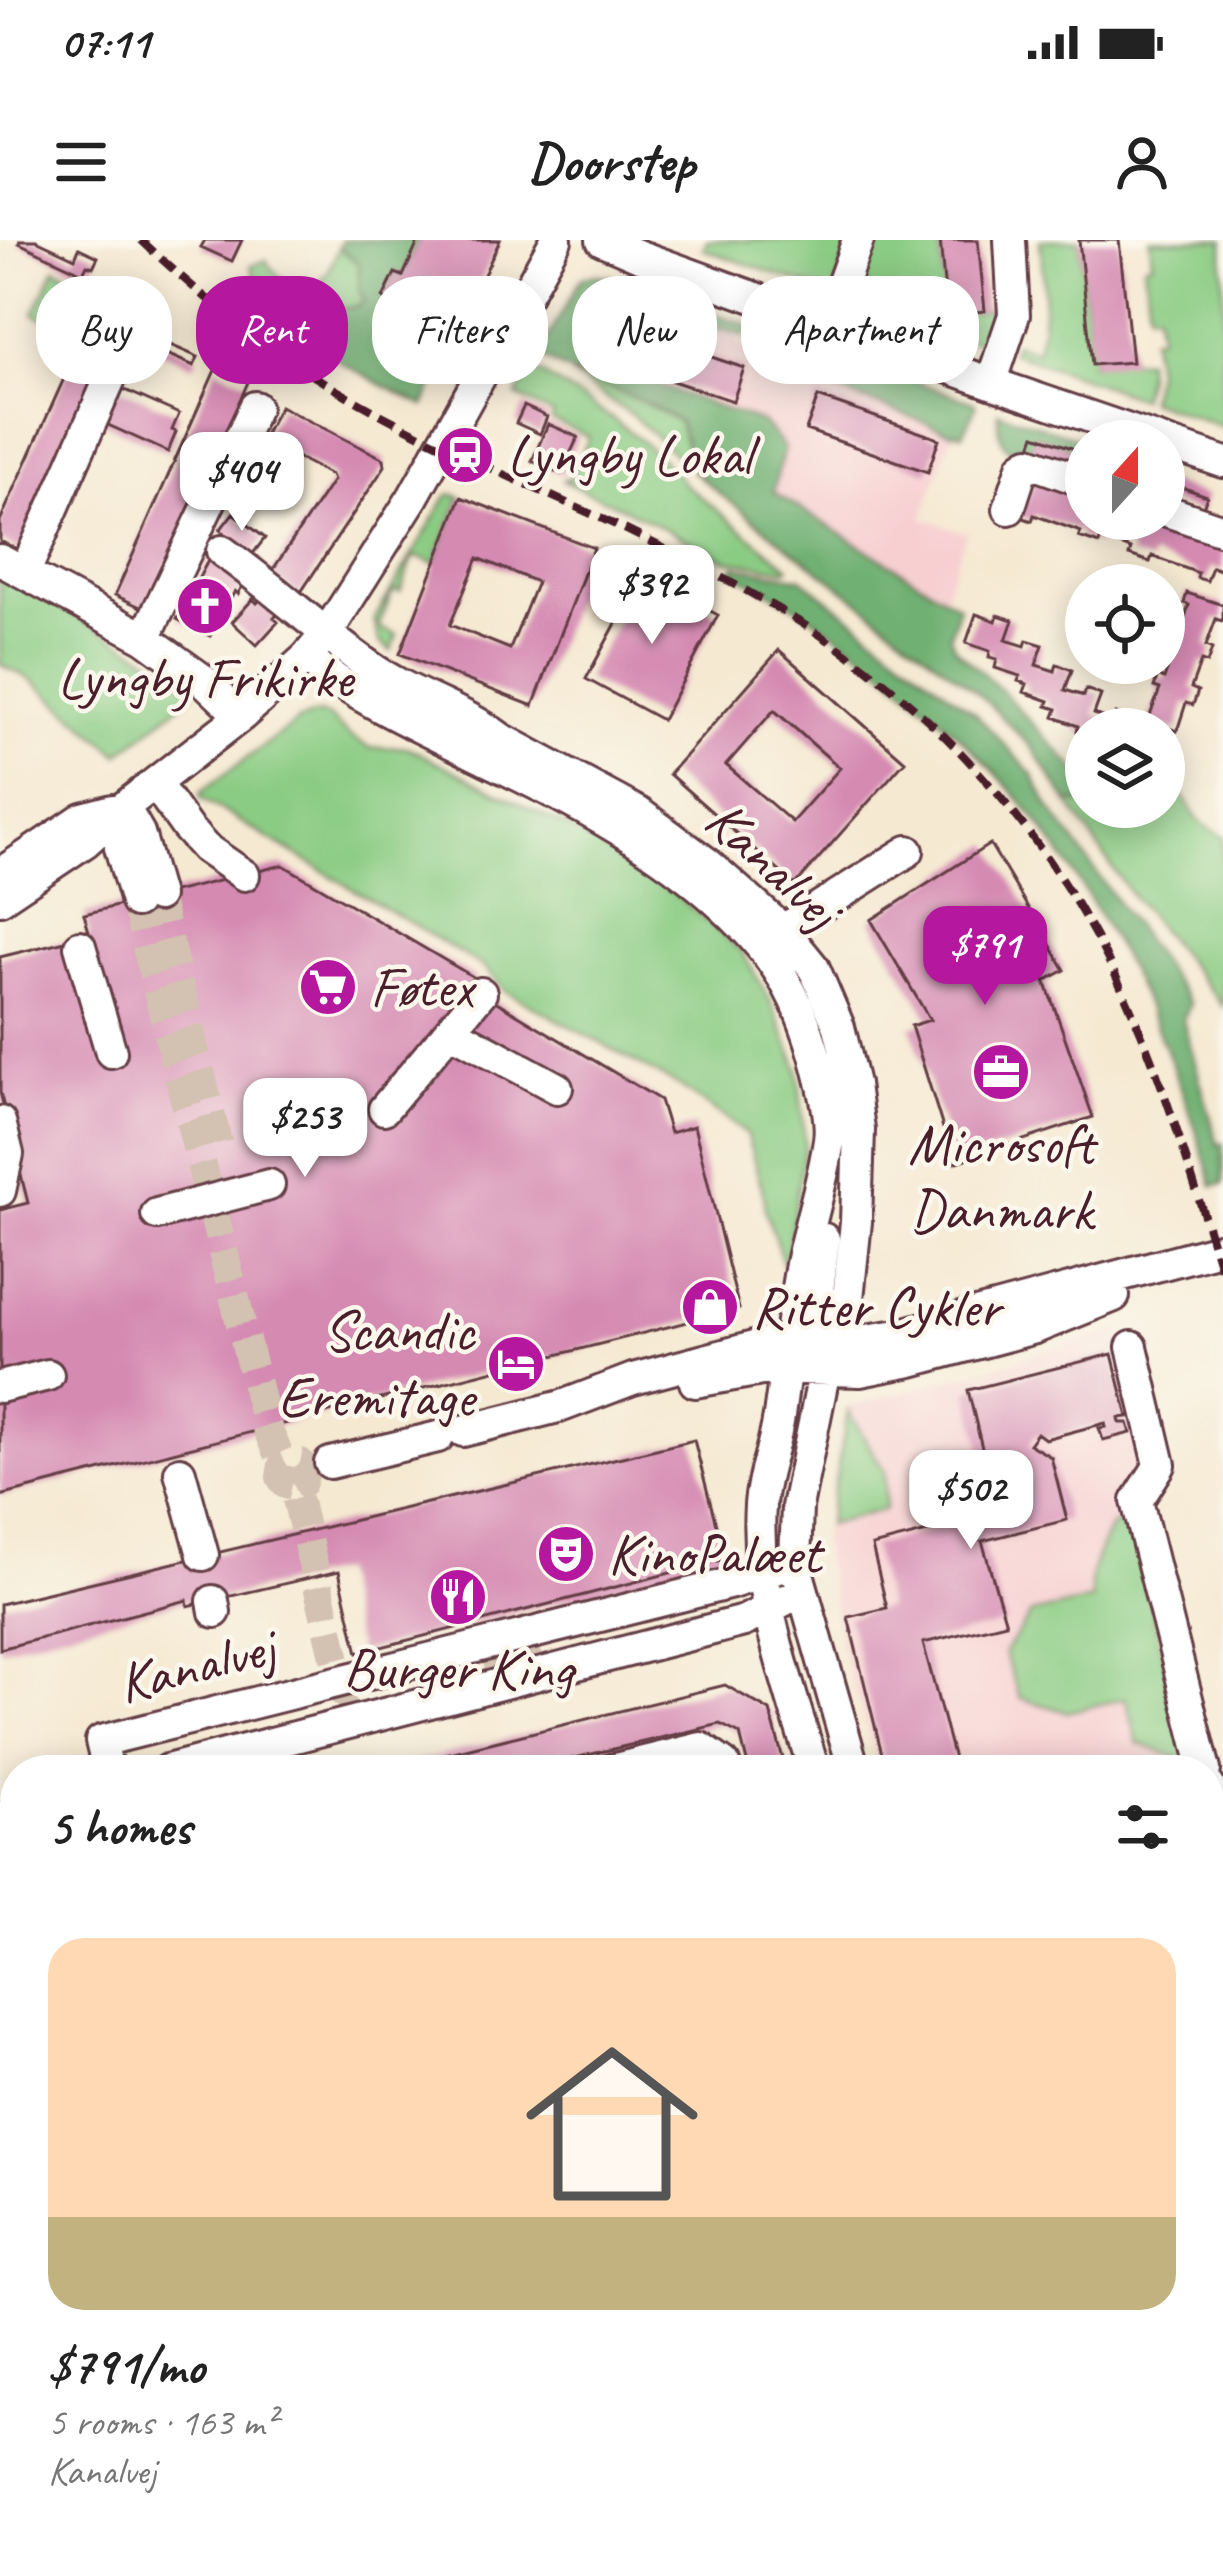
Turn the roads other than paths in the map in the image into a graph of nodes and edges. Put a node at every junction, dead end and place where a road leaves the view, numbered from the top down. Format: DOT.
graph roads {
  1 [pos="556,240"];
  2 [pos="602,240"];
  3 [pos="858,240"];
  4 [pos="1010,240"];
  5 [pos="846,276"];
  6 [pos="741,291"];
  7 [pos="979,379"];
  8 [pos="991,383"];
  9 [pos="103,384"];
  10 [pos="255,407"];
  11 [pos="1098,420"];
  12 [pos="1185,450"];
  13 [pos="1223,462"];
  14 [pos="1065,475"];
  15 [pos="1009,508"];
  16 [pos="1185,517"];
  17 [pos="1223,530"];
  18 [pos="222,551"];
  19 [pos="12,566"];
  20 [pos="327,633"];
  21 [pos="145,638"];
  22 [pos="306,658"];
  23 [pos="241,716"];
  24 [pos="155,782"];
  25 [pos="124,807"];
  26 [pos="908,850"];
  27 [pos="0,874"];
  28 [pos="244,875"];
  29 [pos="0,899"];
  30 [pos="146,899"];
  31 [pos="772,937"];
  32 [pos="80,946"];
  33 [pos="481,993"];
  34 [pos="450,1030"];
  35 [pos="111,1052"];
  36 [pos="556,1088"];
  37 [pos="384,1109"];
  38 [pos="0,1122"];
  39 [pos="269,1185"];
  40 [pos="0,1191"];
  41 [pos="157,1214"];
  42 [pos="1223,1248"];
  43 [pos="1223,1263"];
  44 [pos="1132,1347"];
  45 [pos="812,1355"];
  46 [pos="48,1375"];
  47 [pos="0,1387"];
  48 [pos="331,1463"];
  49 [pos="180,1472"];
  50 [pos="203,1555"];
  51 [pos="763,1573"];
  52 [pos="799,1576"];
  53 [pos="756,1616"];
  54 [pos="540,1648"];
  55 [pos="104,1755"];
  56 [pos="224,1755"];
  57 [pos="672,1755"];
  58 [pos="711,1755"];
  59 [pos="808,1755"];
  60 [pos="850,1755"];
  61 [pos="1201,1755"];
  1 -- 20 [label="street"];
  2 -- 6 [label="street"];
  3 -- 5 [label="street"];
  4 -- 8 [label="street"];
  7 -- 8 [label="street"];
  8 -- 11 [label="street"];
  9 -- 19 [label="street"];
  10 -- 21 [label="street"];
  12 -- 13 [label="street"];
  14 -- 15 [label="street"];
  16 -- 17 [label="street"];
  18 -- 20 [label="street, Kanalvej"];
  19 -- 21 [label="street"];
  20 -- 22 [label="street"];
  20 -- 31 [label="street, Kanalvej"];
  21 -- 23 [label="street"];
  22 -- 23 [label="street"];
  22 -- 31 [label="street, Kanalvej"];
  23 -- 24 [label="street"];
  24 -- 25 [label="street"];
  24 -- 28 [label="street"];
  25 -- 27 [label="street"];
  25 -- 29 [label="street"];
  25 -- 30 [label="street"];
  26 -- 31 [label="street"];
  31 -- 45 [label="street, Kanalvej"];
  31 -- 45 [label="street, Kanalvej"];
  32 -- 35 [label="street"];
  33 -- 34 [label="street"];
  34 -- 36 [label="street"];
  34 -- 37 [label="street"];
  38 -- 40 [label="street"];
  39 -- 41 [label="street"];
  42 -- 45 [label="street"];
  43 -- 45 [label="street"];
  44 -- 61 [label="street"];
  45 -- 48 [label="street"];
  45 -- 51 [label="street, Kanalvej"];
  45 -- 52 [label="street, Kanalvej"];
  46 -- 47 [label="street"];
  49 -- 50 [label="street"];
  51 -- 52 [label="street, Kanalvej"];
  51 -- 53 [label="street, Kanalvej"];
  51 -- 55 [label="street, Kanalvej"];
  52 -- 53 [label="street, Kanalvej"];
  52 -- 60 [label="street, Kanalvej"];
  53 -- 54 [label="street"];
  53 -- 56 [label="street, Kanalvej"];
  53 -- 59 [label="street, Kanalvej"];
  57 -- 58 [label="street"];
}
